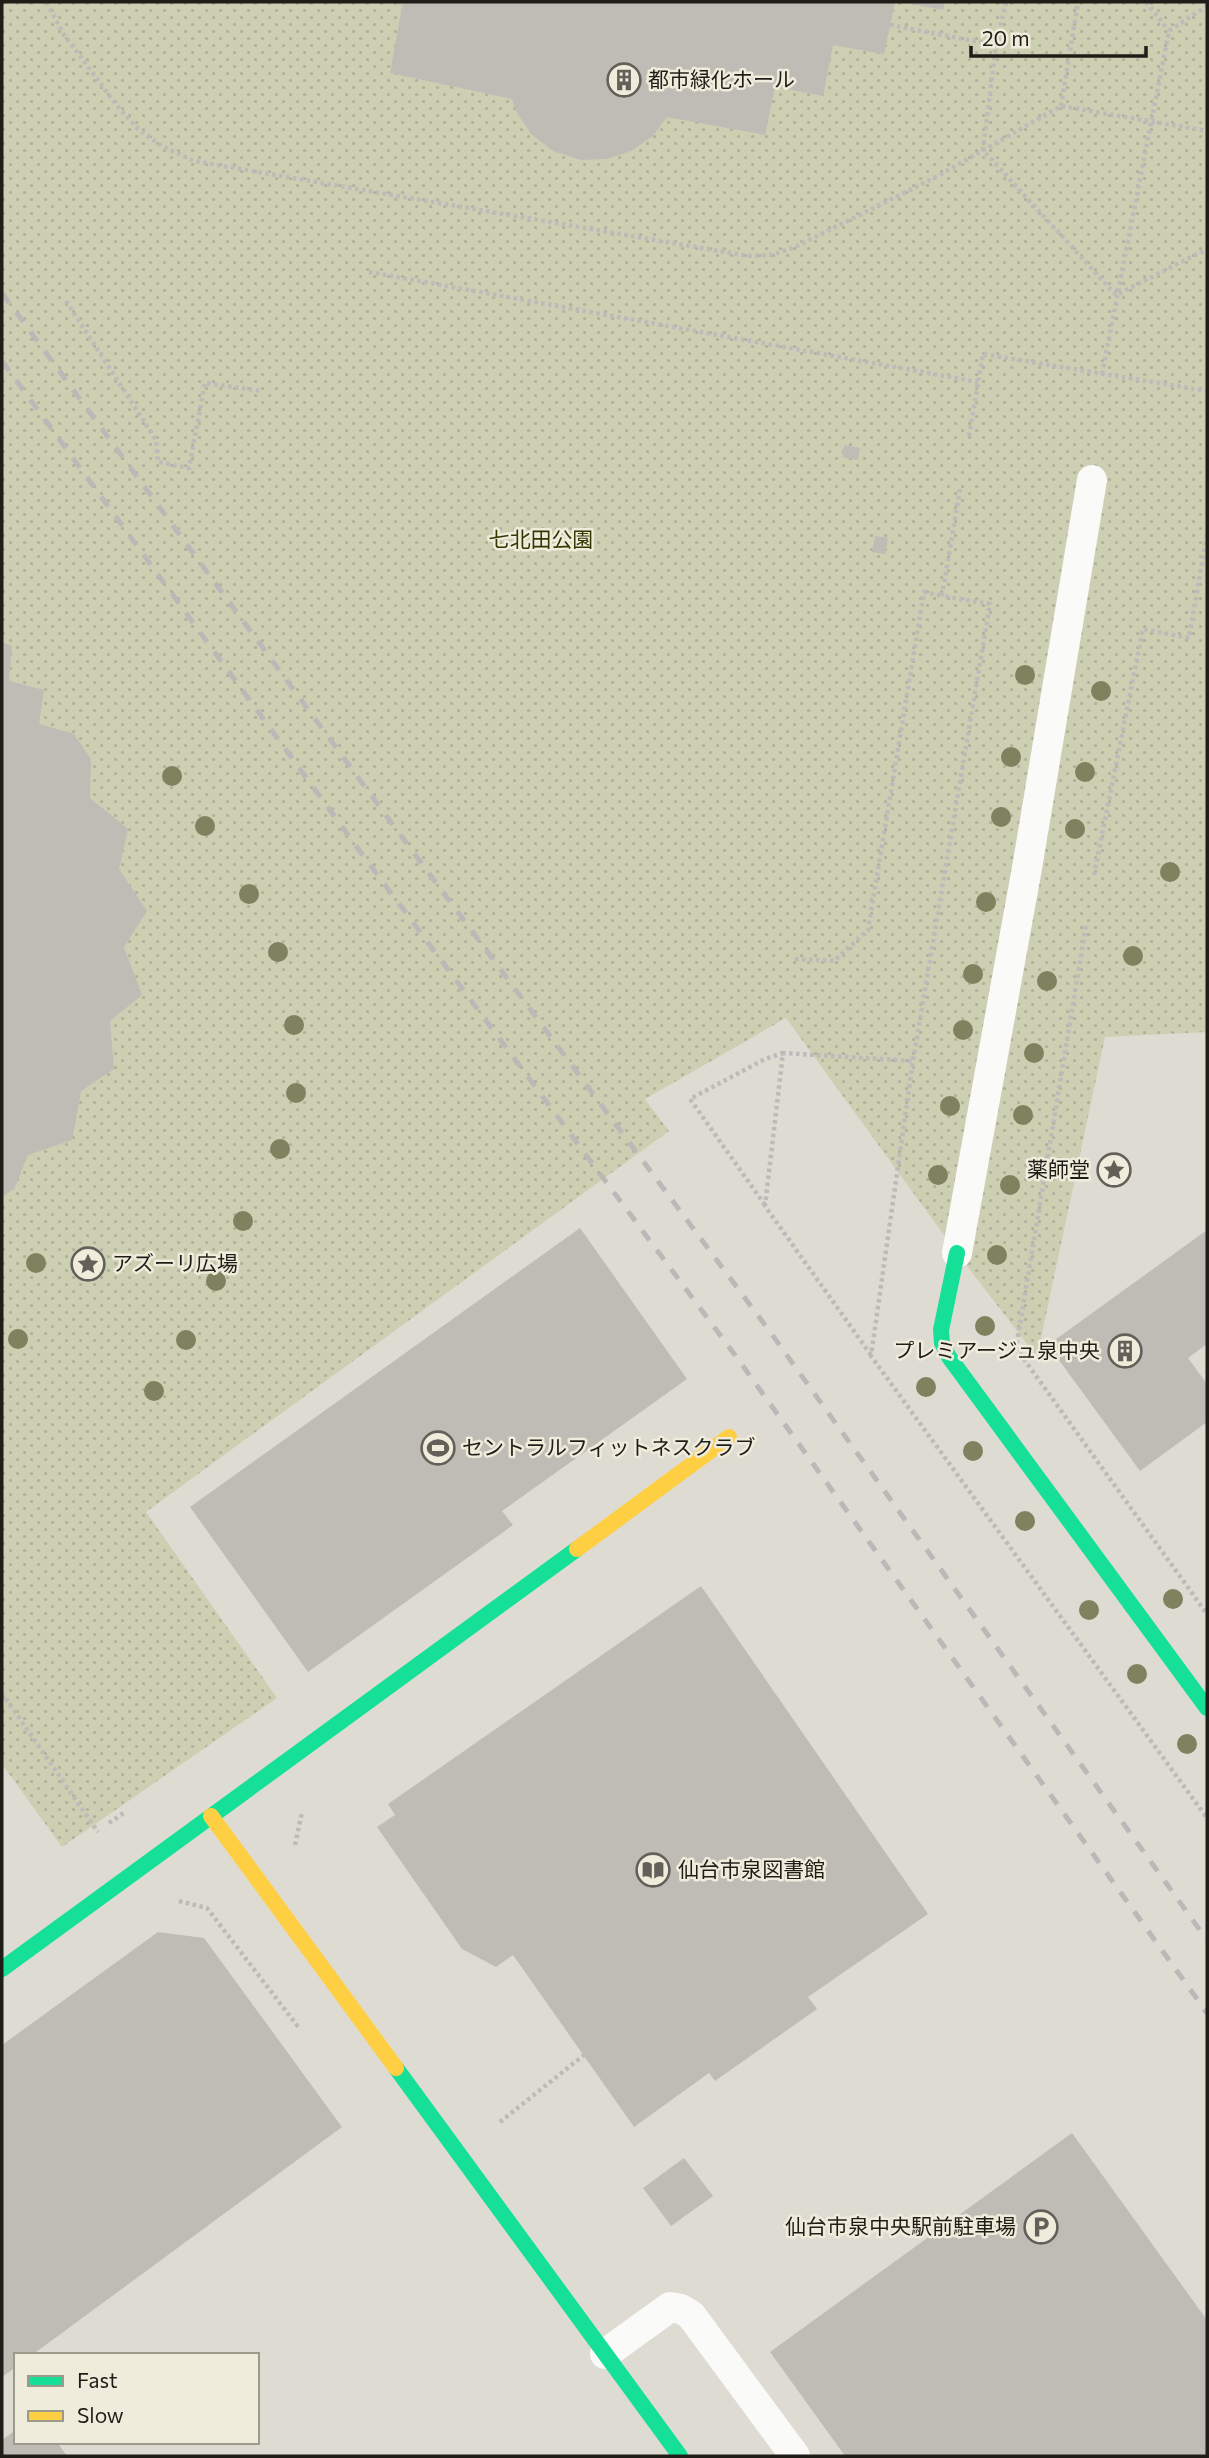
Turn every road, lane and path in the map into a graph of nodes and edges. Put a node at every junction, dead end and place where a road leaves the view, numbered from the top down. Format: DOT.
graph roads {
  1 [pos="47,2"];
  2 [pos="1006,2"];
  3 [pos="1078,2"];
  4 [pos="1146,2"];
  5 [pos="1207,6"];
  6 [pos="890,25"];
  7 [pos="1169,31"];
  8 [pos="996,45"];
  9 [pos="1061,106"];
  10 [pos="1150,122"];
  11 [pos="1207,131"];
  12 [pos="983,150"];
  13 [pos="1207,249"];
  14 [pos="369,272"];
  15 [pos="1116,295"];
  16 [pos="66,301"];
  17 [pos="1102,374"];
  18 [pos="978,382"];
  19 [pos="261,391"];
  20 [pos="1207,391"];
  21 [pos="969,436"];
  22 [pos="1092,480"];
  23 [pos="1207,534"];
  24 [pos="942,596"];
  25 [pos="1094,875"];
  26 [pos="1086,926"];
  27 [pos="795,959"];
  28 [pos="783,1053"];
  29 [pos="913,1061"];
  30 [pos="765,1206"];
  31 [pos="957,1253"];
  32 [pos="871,1356"];
  33 [pos="729,1437"];
  34 [pos="1207,1614"];
  35 [pos="2,1693"];
  36 [pos="1207,1708"];
  37 [pos="211,1815"];
  38 [pos="98,1832"];
  39 [pos="173,1900"];
  40 [pos="207,1909"];
  41 [pos="2,1969"];
  42 [pos="584,2055"];
  43 [pos="500,2122"];
  44 [pos="605,2354"];
  45 [pos="680,2456"];
  46 [pos="795,2456"];
  1 -- 12 [label="path"];
  2 -- 8 [label="path"];
  3 -- 9 [label="path"];
  4 -- 7 [label="path"];
  5 -- 7 [label="path"];
  6 -- 8 [label="path"];
  7 -- 10 [label="path"];
  8 -- 12 [label="path"];
  9 -- 10 [label="path"];
  9 -- 12 [label="path"];
  10 -- 11 [label="path"];
  10 -- 15 [label="path"];
  12 -- 15 [label="path"];
  13 -- 15 [label="path"];
  14 -- 18 [label="path"];
  15 -- 17 [label="path"];
  16 -- 19 [label="path"];
  17 -- 18 [label="path"];
  17 -- 20 [label="path"];
  18 -- 21 [label="path"];
  22 -- 31 [label="lane"];
  23 -- 25 [label="path"];
  24 -- 27 [label="path"];
  26 -- 34 [label="path"];
  28 -- 29 [label="path"];
  28 -- 30 [label="path"];
  28 -- 30 [label="path"];
  30 -- 32 [label="path"];
  31 -- 36 [label="street"];
  33 -- 37 [label="street"];
  35 -- 38 [label="path"];
  37 -- 41 [label="street"];
  37 -- 44 [label="street"];
  39 -- 40 [label="path"];
  42 -- 43 [label="path"];
  44 -- 45 [label="street"];
  44 -- 46 [label="lane"];
}
